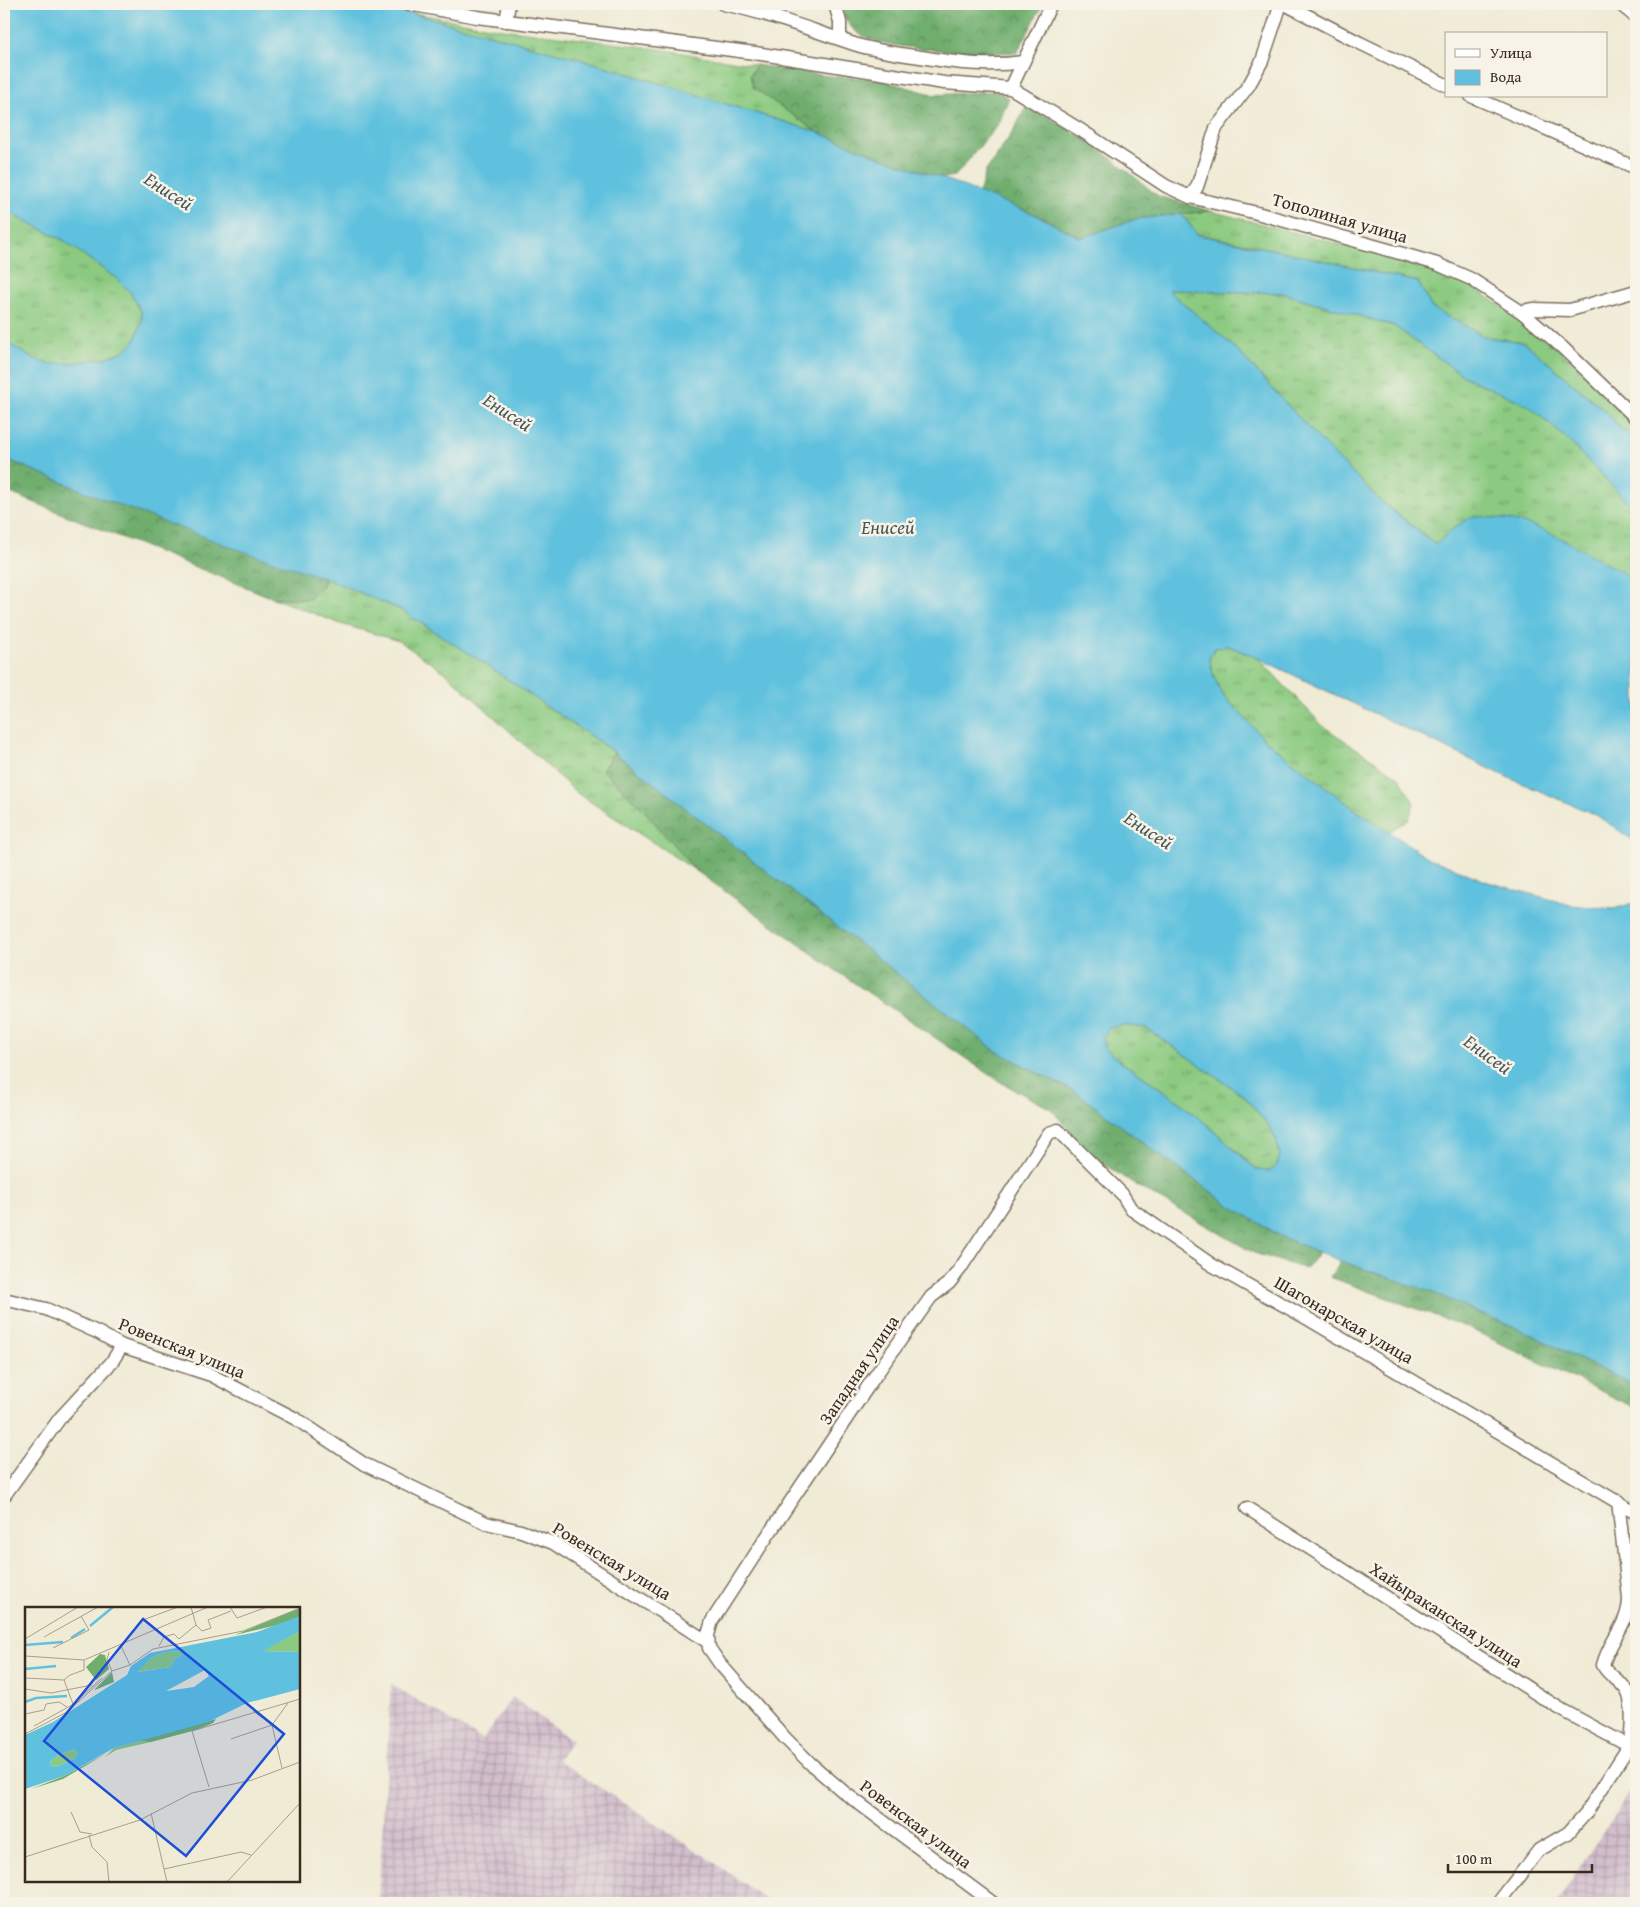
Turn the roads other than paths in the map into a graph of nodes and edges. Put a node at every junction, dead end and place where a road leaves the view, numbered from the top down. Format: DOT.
graph roads {
  1 [pos="409,4"];
  2 [pos="509,4"];
  3 [pos="724,4"];
  4 [pos="764,4"];
  5 [pos="835,4"];
  6 [pos="1051,4"];
  7 [pos="1281,4"];
  8 [pos="1285,4"];
  9 [pos="1620,4"];
  10 [pos="777,17"];
  11 [pos="1636,17"];
  12 [pos="506,21"];
  13 [pos="840,39"];
  14 [pos="1024,62"];
  15 [pos="1445,85"];
  16 [pos="1011,88"];
  17 [pos="1476,98"];
  18 [pos="1636,168"];
  19 [pos="1190,197"];
  20 [pos="1636,292"];
  21 [pos="1523,313"];
  22 [pos="1636,418"];
  23 [pos="1056,1130"];
  24 [pos="4,1299"];
  25 [pos="122,1346"];
  26 [pos="4,1496"];
  27 [pos="1618,1501"];
  28 [pos="1247,1508"];
  29 [pos="1636,1513"];
  30 [pos="708,1642"];
  31 [pos="1633,1743"];
  32 [pos="993,1903"];
  33 [pos="1498,1903"];
  1 -- 12 [label="street"];
  2 -- 12 [label="street"];
  3 -- 10 [label="street"];
  4 -- 10 [label="street"];
  5 -- 13 [label="street"];
  6 -- 14 [label="street"];
  7 -- 19 [label="street"];
  8 -- 15 [label="street"];
  9 -- 11 [label="street"];
  10 -- 13 [label="street"];
  12 -- 16 [label="street"];
  13 -- 14 [label="street"];
  14 -- 16 [label="street"];
  16 -- 19 [label="street, Тополиная улица"];
  17 -- 18 [label="street"];
  19 -- 21 [label="street, Тополиная улица"];
  20 -- 21 [label="street"];
  21 -- 22 [label="street, Тополиная улица"];
  23 -- 27 [label="street, Шагонарская улица"];
  23 -- 30 [label="street, Западная улица"];
  24 -- 25 [label="street, Ровенская улица"];
  25 -- 26 [label="street"];
  25 -- 30 [label="street, Ровенская улица"];
  27 -- 29 [label="street, Шагонарская улица"];
  27 -- 31 [label="street"];
  28 -- 31 [label="street, Хайыраканская улица"];
  30 -- 32 [label="street, Ровенская улица"];
  31 -- 33 [label="street"];
}
